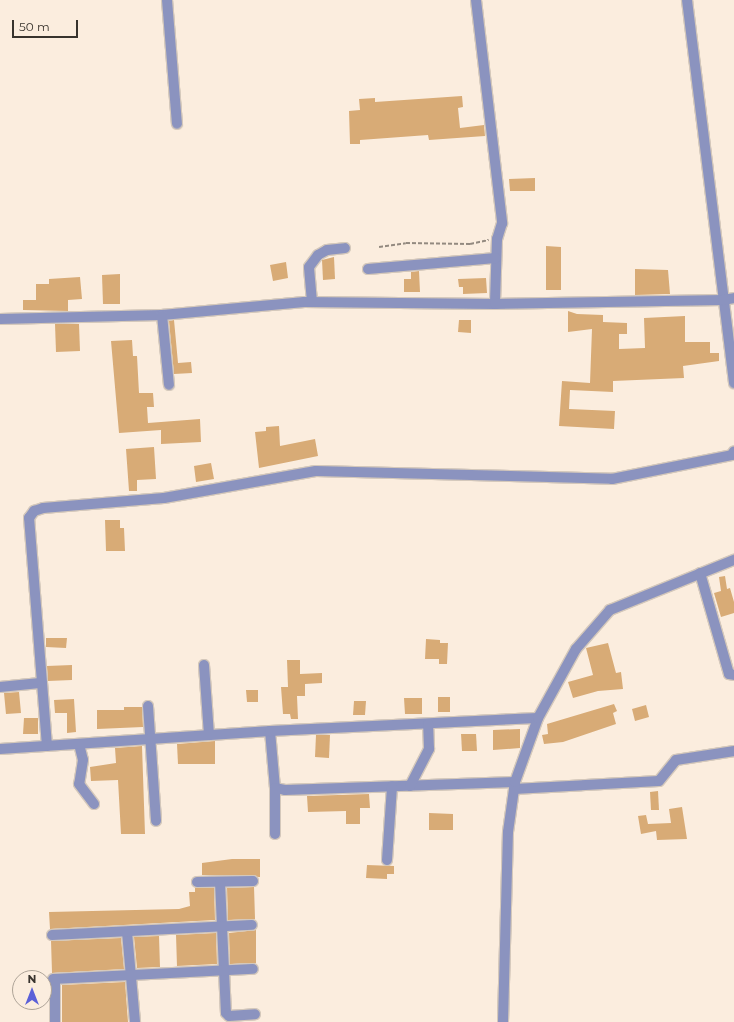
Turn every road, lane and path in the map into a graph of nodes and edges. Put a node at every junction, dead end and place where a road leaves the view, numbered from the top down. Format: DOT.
graph roads {
  1 [pos="166,0"];
  2 [pos="476,0"];
  3 [pos="687,0"];
  4 [pos="177,124"];
  5 [pos="497,239"];
  6 [pos="379,247"];
  7 [pos="345,248"];
  8 [pos="496,258"];
  9 [pos="368,269"];
  10 [pos="734,298"];
  11 [pos="723,300"];
  12 [pos="312,302"];
  13 [pos="495,304"];
  14 [pos="162,315"];
  15 [pos="0,318"];
  16 [pos="734,382"];
  17 [pos="169,385"];
  18 [pos="734,451"];
  19 [pos="734,560"];
  20 [pos="700,574"];
  21 [pos="204,666"];
  22 [pos="734,675"];
  23 [pos="40,683"];
  24 [pos="0,687"];
  25 [pos="148,706"];
  26 [pos="538,718"];
  27 [pos="428,724"];
  28 [pos="270,732"];
  29 [pos="209,736"];
  30 [pos="150,739"];
  31 [pos="79,744"];
  32 [pos="47,746"];
  33 [pos="0,749"];
  34 [pos="734,751"];
  35 [pos="392,786"];
  36 [pos="410,786"];
  37 [pos="514,786"];
  38 [pos="275,788"];
  39 [pos="94,804"];
  40 [pos="156,822"];
  41 [pos="275,834"];
  42 [pos="387,860"];
  43 [pos="253,881"];
  44 [pos="197,882"];
  45 [pos="220,882"];
  46 [pos="252,925"];
  47 [pos="223,927"];
  48 [pos="127,932"];
  49 [pos="52,935"];
  50 [pos="253,969"];
  51 [pos="224,970"];
  52 [pos="130,976"];
  53 [pos="254,1014"];
  54 [pos="55,1022"];
  55 [pos="134,1022"];
  56 [pos="503,1022"];
  1 -- 4 [label="street"];
  2 -- 5 [label="street"];
  3 -- 11 [label="street"];
  5 -- 6 [label="path"];
  5 -- 8 [label="street"];
  7 -- 12 [label="street"];
  8 -- 9 [label="street"];
  8 -- 13 [label="street"];
  10 -- 11 [label="street"];
  11 -- 13 [label="street"];
  11 -- 16 [label="street"];
  12 -- 13 [label="street"];
  12 -- 14 [label="street"];
  14 -- 15 [label="street"];
  14 -- 17 [label="street"];
  18 -- 23 [label="street"];
  19 -- 20 [label="street"];
  20 -- 22 [label="street"];
  20 -- 26 [label="street"];
  21 -- 29 [label="street"];
  23 -- 24 [label="street"];
  23 -- 32 [label="street"];
  25 -- 30 [label="street"];
  26 -- 27 [label="street"];
  26 -- 37 [label="street"];
  27 -- 28 [label="street"];
  27 -- 36 [label="street"];
  28 -- 29 [label="street"];
  28 -- 38 [label="street"];
  29 -- 30 [label="street"];
  30 -- 31 [label="street"];
  30 -- 40 [label="street"];
  31 -- 32 [label="street"];
  31 -- 39 [label="street"];
  32 -- 33 [label="street"];
  34 -- 37 [label="street"];
  35 -- 36 [label="street"];
  35 -- 38 [label="street"];
  35 -- 42 [label="street"];
  36 -- 37 [label="street"];
  37 -- 56 [label="street"];
  38 -- 41 [label="street"];
  43 -- 45 [label="street"];
  44 -- 45 [label="street"];
  45 -- 47 [label="street"];
  46 -- 47 [label="street"];
  47 -- 48 [label="street"];
  47 -- 51 [label="street"];
  48 -- 49 [label="street"];
  48 -- 52 [label="street"];
  50 -- 51 [label="street"];
  51 -- 52 [label="street"];
  51 -- 53 [label="street"];
  52 -- 54 [label="street"];
  52 -- 55 [label="street"];
}
